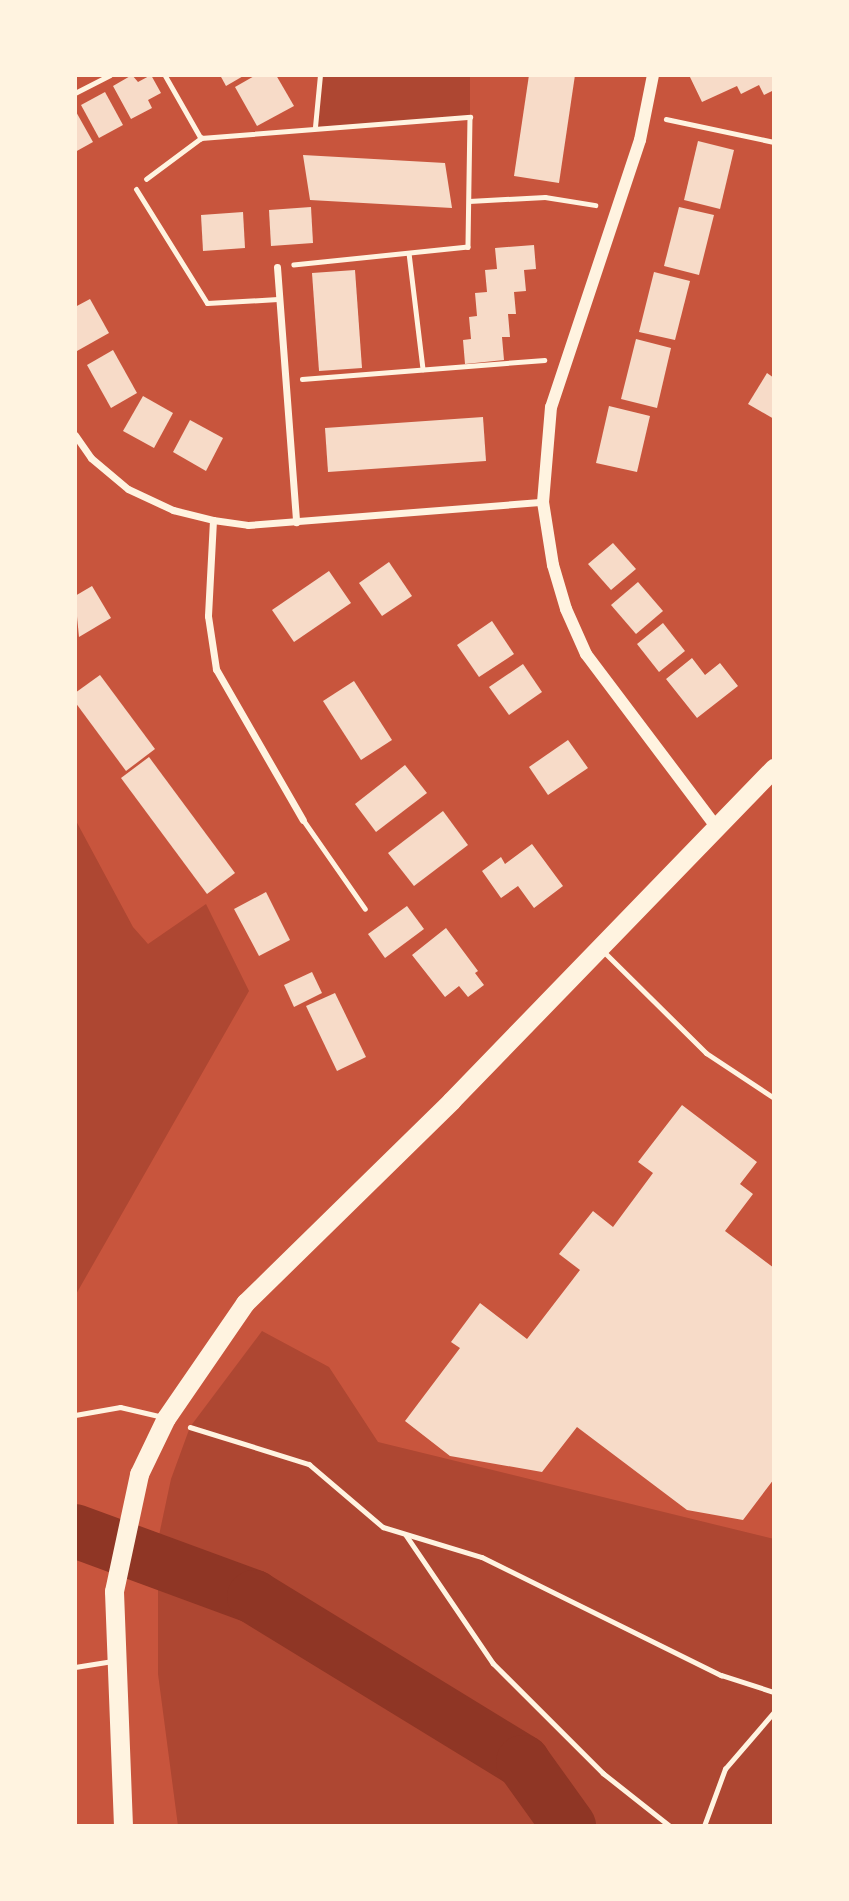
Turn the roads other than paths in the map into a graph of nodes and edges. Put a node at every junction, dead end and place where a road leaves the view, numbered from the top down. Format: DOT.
graph roads {
  1 [pos="653,75"];
  2 [pos="136,189"];
  3 [pos="277,267"];
  4 [pos="278,299"];
  5 [pos="75,435"];
  6 [pos="543,502"];
  7 [pos="213,520"];
  8 [pos="296,522"];
  9 [pos="774,768"];
  10 [pos="303,820"];
  11 [pos="717,828"];
  12 [pos="365,909"];
  13 [pos="601,949"];
  14 [pos="774,1098"];
  15 [pos="75,1416"];
  16 [pos="166,1418"];
  17 [pos="116,1661"];
  18 [pos="75,1667"];
  19 [pos="123,1826"];
  1 -- 6 [label="street"];
  2 -- 4 [label="lane"];
  3 -- 4 [label="street"];
  4 -- 8 [label="street"];
  5 -- 7 [label="street"];
  6 -- 8 [label="street"];
  6 -- 11 [label="street"];
  7 -- 8 [label="street"];
  7 -- 10 [label="street"];
  9 -- 11 [label="highway"];
  10 -- 12 [label="lane"];
  11 -- 13 [label="highway"];
  13 -- 14 [label="lane"];
  13 -- 16 [label="highway"];
  15 -- 16 [label="lane"];
  16 -- 17 [label="highway"];
  17 -- 18 [label="lane"];
  17 -- 19 [label="highway"];
}
